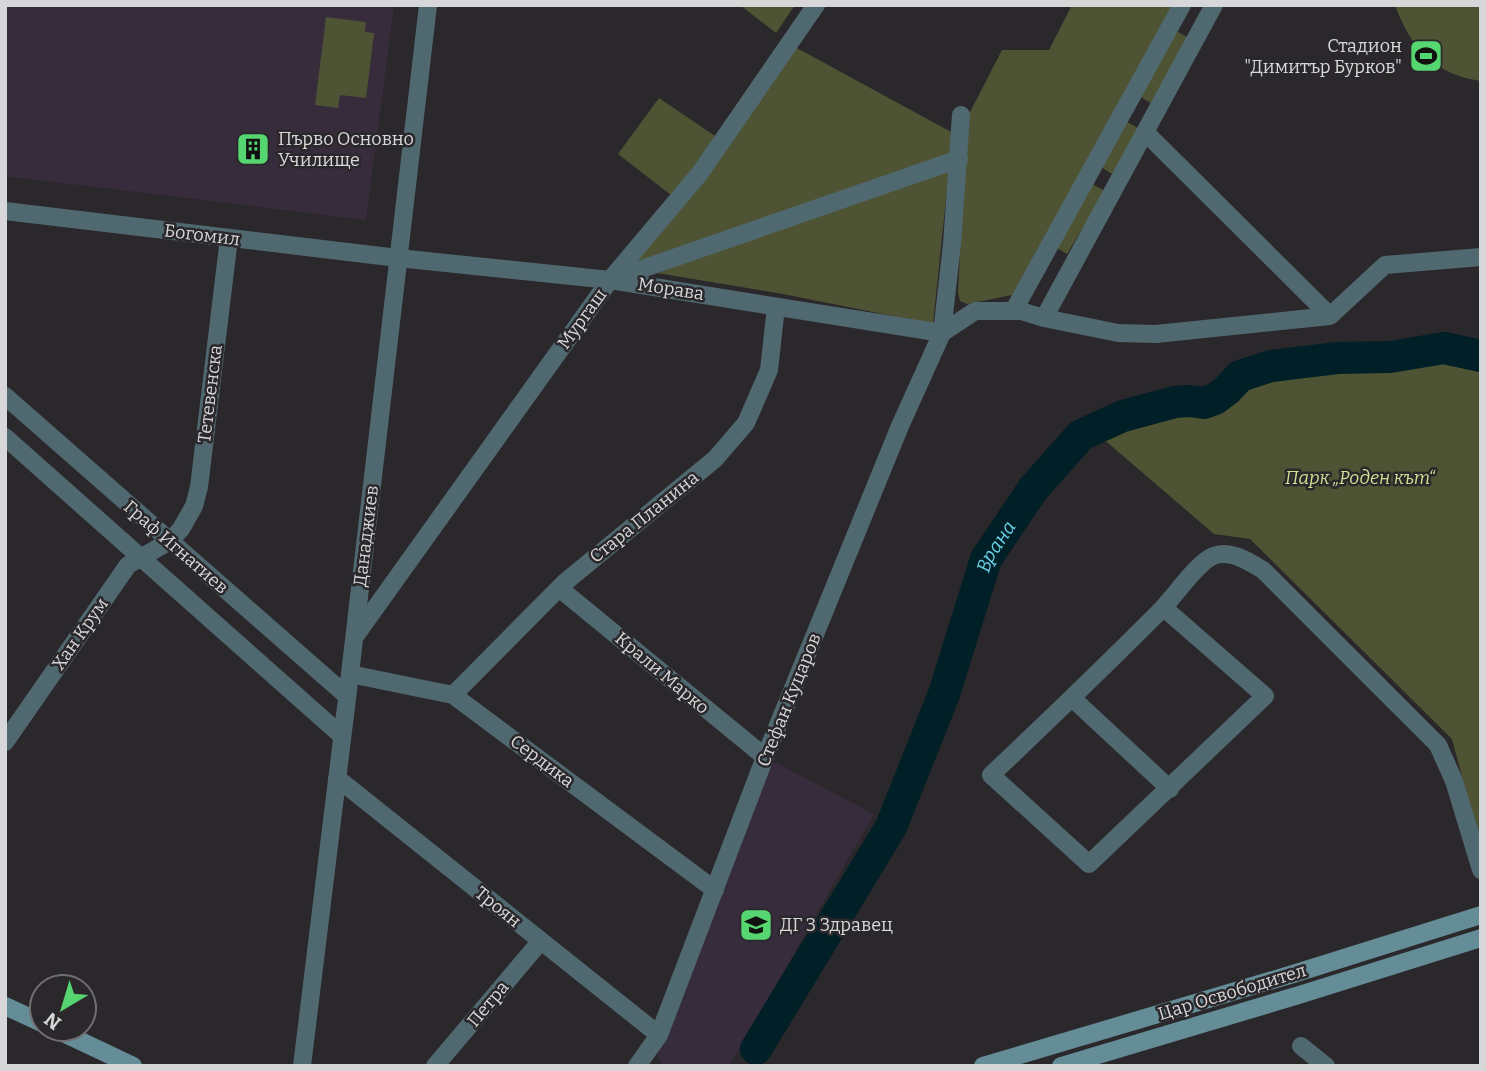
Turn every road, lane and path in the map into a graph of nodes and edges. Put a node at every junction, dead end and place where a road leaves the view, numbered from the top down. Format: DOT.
graph roads {
  1 [pos="428,5"];
  2 [pos="816,5"];
  3 [pos="1182,5"];
  4 [pos="1211,12"];
  5 [pos="1126,106"];
  6 [pos="961,115"];
  7 [pos="1148,125"];
  8 [pos="959,159"];
  9 [pos="1091,170"];
  10 [pos="1116,184"];
  11 [pos="5,211"];
  12 [pos="229,238"];
  13 [pos="1481,257"];
  14 [pos="398,258"];
  15 [pos="1035,272"];
  16 [pos="610,280"];
  17 [pos="1063,282"];
  18 [pos="776,307"];
  19 [pos="1014,310"];
  20 [pos="1330,316"];
  21 [pos="1044,318"];
  22 [pos="942,333"];
  23 [pos="9,407"];
  24 [pos="5,437"];
  25 [pos="170,541"];
  26 [pos="142,558"];
  27 [pos="559,588"];
  28 [pos="1164,608"];
  29 [pos="354,638"];
  30 [pos="350,674"];
  31 [pos="453,695"];
  32 [pos="347,696"];
  33 [pos="1072,698"];
  34 [pos="342,736"];
  35 [pos="5,742"];
  36 [pos="765,757"];
  37 [pos="337,778"];
  38 [pos="1170,789"];
  39 [pos="1481,870"];
  40 [pos="715,890"];
  41 [pos="1481,915"];
  42 [pos="1481,938"];
  43 [pos="540,942"];
  44 [pos="5,1006"];
  45 [pos="28,1017"];
  46 [pos="659,1035"];
  47 [pos="85,1043"];
  48 [pos="1301,1046"];
  49 [pos="133,1066"];
  50 [pos="302,1066"];
  51 [pos="435,1066"];
  52 [pos="637,1066"];
  53 [pos="983,1066"];
  54 [pos="1061,1066"];
  55 [pos="1326,1066"];
  1 -- 14 [label="street, Данаджиев"];
  2 -- 16 [label="street, Мургаш"];
  3 -- 4 [label="street"];
  3 -- 5 [label="street"];
  4 -- 7 [label="street"];
  5 -- 7 [label="street"];
  5 -- 9 [label="street"];
  6 -- 8 [label="street"];
  7 -- 10 [label="street"];
  7 -- 20 [label="street"];
  8 -- 16 [label="street"];
  8 -- 22 [label="street"];
  9 -- 10 [label="street"];
  9 -- 15 [label="street"];
  10 -- 17 [label="street"];
  11 -- 12 [label="street, Богомил"];
  12 -- 14 [label="street, Богомил"];
  12 -- 25 [label="street, Тетевенска"];
  13 -- 20 [label="street"];
  14 -- 16 [label="street, Морава"];
  14 -- 29 [label="street, Данаджиев"];
  15 -- 17 [label="street"];
  15 -- 19 [label="street"];
  16 -- 18 [label="street, Морава"];
  16 -- 29 [label="street, Мургаш"];
  17 -- 21 [label="street"];
  18 -- 22 [label="street, Морава"];
  18 -- 27 [label="street, Стара Планина"];
  19 -- 21 [label="street"];
  19 -- 22 [label="street"];
  20 -- 21 [label="street"];
  22 -- 36 [label="street, Стефан Куцаров"];
  23 -- 25 [label="street, Граф Игнатиев"];
  24 -- 26 [label="street, Граф Игнатиев"];
  25 -- 26 [label="street, Хан Крум"];
  25 -- 32 [label="street, Граф Игнатиев"];
  26 -- 34 [label="street, Граф Игнатиев"];
  26 -- 35 [label="street, Хан Крум"];
  27 -- 31 [label="street, Стара Планина"];
  27 -- 36 [label="street, Крали Марко"];
  28 -- 33 [label="street"];
  28 -- 38 [label="street"];
  28 -- 39 [label="street"];
  29 -- 30 [label="street, Данаджиев"];
  30 -- 31 [label="street, Сердика"];
  30 -- 32 [label="street, Данаджиев"];
  31 -- 40 [label="street, Сердика"];
  32 -- 34 [label="street, Данаджиев"];
  33 -- 38 [label="street"];
  33 -- 38 [label="street"];
  34 -- 37 [label="street, Данаджиев"];
  36 -- 40 [label="street, Стефан Куцаров"];
  37 -- 43 [label="street, Троян"];
  37 -- 50 [label="street, Данаджиев"];
  40 -- 46 [label="street, Стефан Куцаров"];
  41 -- 53 [label="street, Цар Освободител"];
  42 -- 54 [label="street, Цар Освободител"];
  43 -- 46 [label="street, Троян"];
  43 -- 51 [label="street, Петра"];
  44 -- 45 [label="street"];
  46 -- 52 [label="street, Стефан Куцаров"];
  47 -- 49 [label="street"];
  48 -- 55 [label="street"];
}
